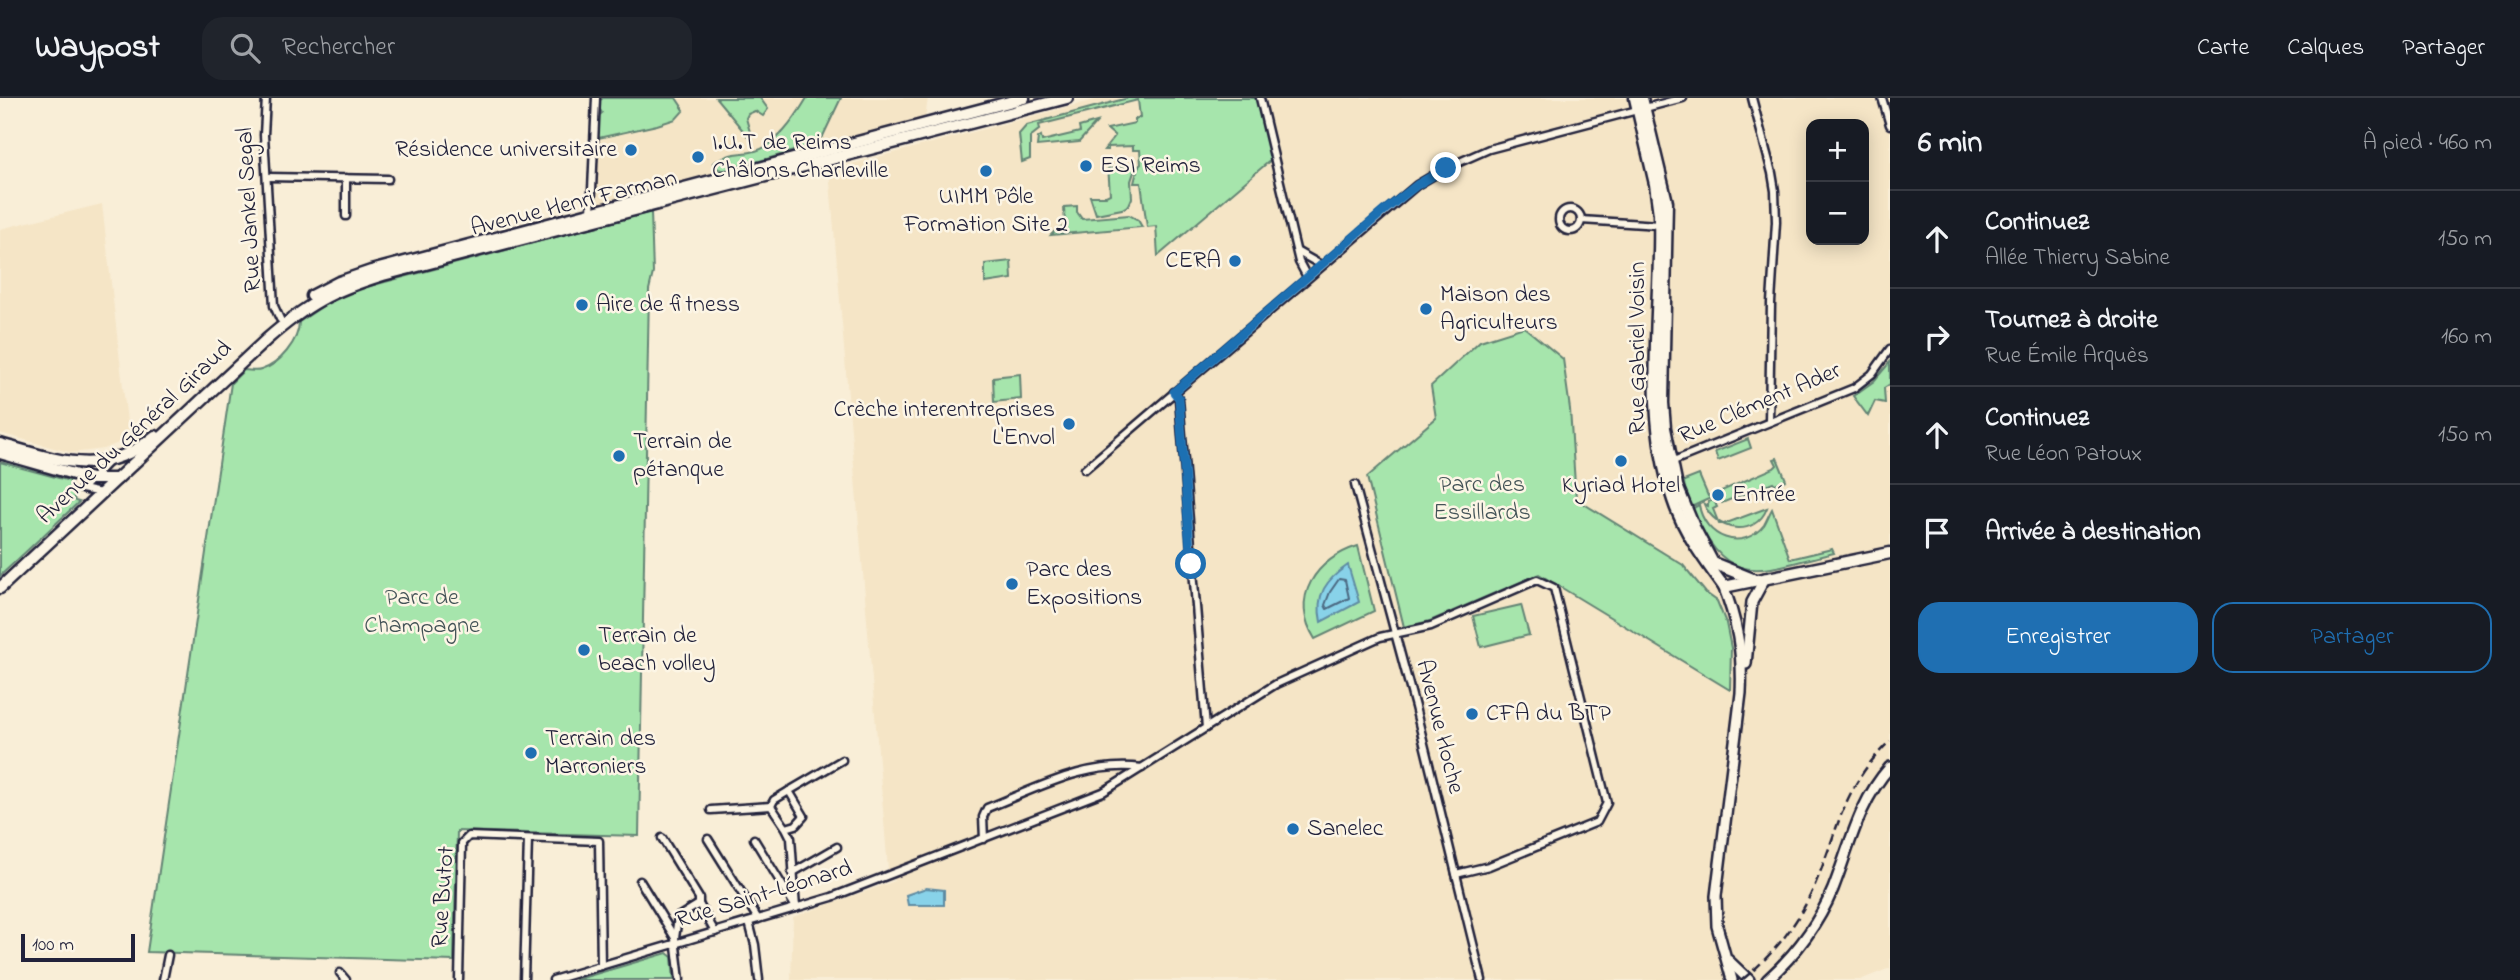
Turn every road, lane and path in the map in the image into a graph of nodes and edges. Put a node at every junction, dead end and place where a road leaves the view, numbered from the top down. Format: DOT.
graph roads {
  1 [pos="266,98"];
  2 [pos="596,98"];
  3 [pos="1024,98"];
  4 [pos="1067,98"];
  5 [pos="1260,98"];
  6 [pos="1635,98"];
  7 [pos="1683,98"];
  8 [pos="1752,98"];
  9 [pos="1882,98"];
  10 [pos="1642,106"];
  11 [pos="1890,125"];
  12 [pos="267,177"];
  13 [pos="346,178"];
  14 [pos="388,178"];
  15 [pos="591,213"];
  16 [pos="346,216"];
  17 [pos="1581,220"];
  18 [pos="1659,225"];
  19 [pos="1297,252"];
  20 [pos="1321,265"];
  21 [pos="1307,277"];
  22 [pos="290,311"];
  23 [pos="280,319"];
  24 [pos="268,339"];
  25 [pos="1890,349"];
  26 [pos="1174,392"];
  27 [pos="1769,422"];
  28 [pos="0,444"];
  29 [pos="0,453"];
  30 [pos="112,459"];
  31 [pos="1671,462"];
  32 [pos="1085,469"];
  33 [pos="91,479"];
  34 [pos="118,479"];
  35 [pos="1355,485"];
  36 [pos="101,493"];
  37 [pos="1890,553"];
  38 [pos="1713,563"];
  39 [pos="1760,579"];
  40 [pos="1724,587"];
  41 [pos="0,588"];
  42 [pos="1394,633"];
  43 [pos="1741,693"];
  44 [pos="1206,728"];
  45 [pos="842,760"];
  46 [pos="1890,767"];
  47 [pos="1142,768"];
  48 [pos="789,791"];
  49 [pos="771,806"];
  50 [pos="711,810"];
  51 [pos="786,828"];
  52 [pos="662,838"];
  53 [pos="528,839"];
  54 [pos="708,839"];
  55 [pos="754,839"];
  56 [pos="984,839"];
  57 [pos="837,847"];
  58 [pos="792,873"];
  59 [pos="1456,874"];
  60 [pos="640,881"];
  61 [pos="699,904"];
  62 [pos="796,908"];
  63 [pos="758,919"];
  64 [pos="749,922"];
  65 [pos="715,932"];
  66 [pos="675,941"];
  67 [pos="168,956"];
  68 [pos="1726,958"];
  69 [pos="601,966"];
  70 [pos="340,973"];
  71 [pos="163,980"];
  72 [pos="346,980"];
  73 [pos="459,980"];
  74 [pos="524,980"];
  75 [pos="553,980"];
  76 [pos="680,980"];
  77 [pos="759,980"];
  78 [pos="1482,980"];
  79 [pos="1732,980"];
  80 [pos="1749,980"];
  81 [pos="1768,980"];
  1 -- 12 [label="street, Rue Jankel Segal"];
  2 -- 15 [label="street"];
  3 -- 15 [label="main road, Avenue Henri Farman"];
  4 -- 24 [label="main road, Avenue Henri Farman"];
  5 -- 19 [label="street"];
  6 -- 10 [label="main road, Rue Gabriel Voisin"];
  7 -- 10 [label="street"];
  8 -- 27 [label="street"];
  9 -- 11 [label="street"];
  10 -- 18 [label="main road, Rue Gabriel Voisin"];
  10 -- 20 [label="street"];
  10 -- 31 [label="main road"];
  12 -- 13 [label="street"];
  12 -- 23 [label="street, Rue Jankel Segal"];
  13 -- 14 [label="street"];
  13 -- 16 [label="street"];
  15 -- 22 [label="main road, Avenue Henri Farman"];
  17 -- 18 [label="street"];
  18 -- 40 [label="main road, Rue Gabriel Voisin"];
  19 -- 20 [label="street"];
  19 -- 21 [label="street"];
  20 -- 21 [label="street"];
  21 -- 26 [label="street"];
  22 -- 23 [label="main road, Avenue du Général Giraud"];
  23 -- 30 [label="main road, Avenue du Général Giraud"];
  24 -- 34 [label="main road, Avenue du Général Giraud"];
  25 -- 27 [label="street, Rue Clément Ader"];
  26 -- 32 [label="street"];
  26 -- 44 [label="street"];
  27 -- 31 [label="street, Rue Clément Ader"];
  28 -- 30 [label="main road"];
  29 -- 33 [label="main road"];
  30 -- 33 [label="street"];
  30 -- 34 [label="street"];
  31 -- 38 [label="main road"];
  33 -- 34 [label="main road"];
  33 -- 36 [label="street"];
  34 -- 36 [label="main road, Avenue du Général Giraud"];
  35 -- 42 [label="street, Avenue Hoche"];
  36 -- 41 [label="main road, Avenue du Général Giraud"];
  37 -- 39 [label="main road"];
  38 -- 39 [label="main road"];
  38 -- 40 [label="street"];
  39 -- 40 [label="main road"];
  39 -- 43 [label="street"];
  40 -- 43 [label="street, Rue Gabriel Voisin"];
  42 -- 44 [label="street, Rue Saint-Léonard"];
  42 -- 59 [label="street, Avenue Hoche"];
  42 -- 59 [label="street, Rue Saint-Léonard"];
  43 -- 68 [label="street, Rue Gabriel Voisin"];
  44 -- 47 [label="street, Rue Saint-Léonard"];
  45 -- 48 [label="street"];
  46 -- 81 [label="street"];
  47 -- 56 [label="street, Rue Saint-Léonard"];
  47 -- 56 [label="street"];
  48 -- 49 [label="street"];
  48 -- 51 [label="street"];
  49 -- 50 [label="street"];
  49 -- 51 [label="street"];
  51 -- 58 [label="street"];
  52 -- 61 [label="street"];
  53 -- 69 [label="street, Rue Butot"];
  53 -- 73 [label="street, Rue Butot"];
  53 -- 74 [label="street"];
  54 -- 63 [label="street"];
  55 -- 62 [label="street"];
  56 -- 62 [label="street, Rue Saint-Léonard"];
  57 -- 58 [label="street"];
  58 -- 62 [label="street"];
  59 -- 78 [label="street, Avenue Hoche"];
  60 -- 66 [label="street"];
  61 -- 65 [label="street"];
  61 -- 66 [label="street"];
  62 -- 63 [label="street, Rue Saint-Léonard"];
  63 -- 64 [label="street, Rue Saint-Léonard"];
  64 -- 65 [label="street, Rue Saint-Léonard"];
  64 -- 77 [label="street"];
  65 -- 66 [label="street, Rue Saint-Léonard"];
  66 -- 69 [label="street, Rue Saint-Léonard"];
  66 -- 76 [label="street"];
  67 -- 71 [label="street"];
  68 -- 79 [label="street, Rue Gabriel Voisin"];
  68 -- 80 [label="street"];
  69 -- 75 [label="street, Rue Saint-Léonard"];
  70 -- 72 [label="street"];
}
